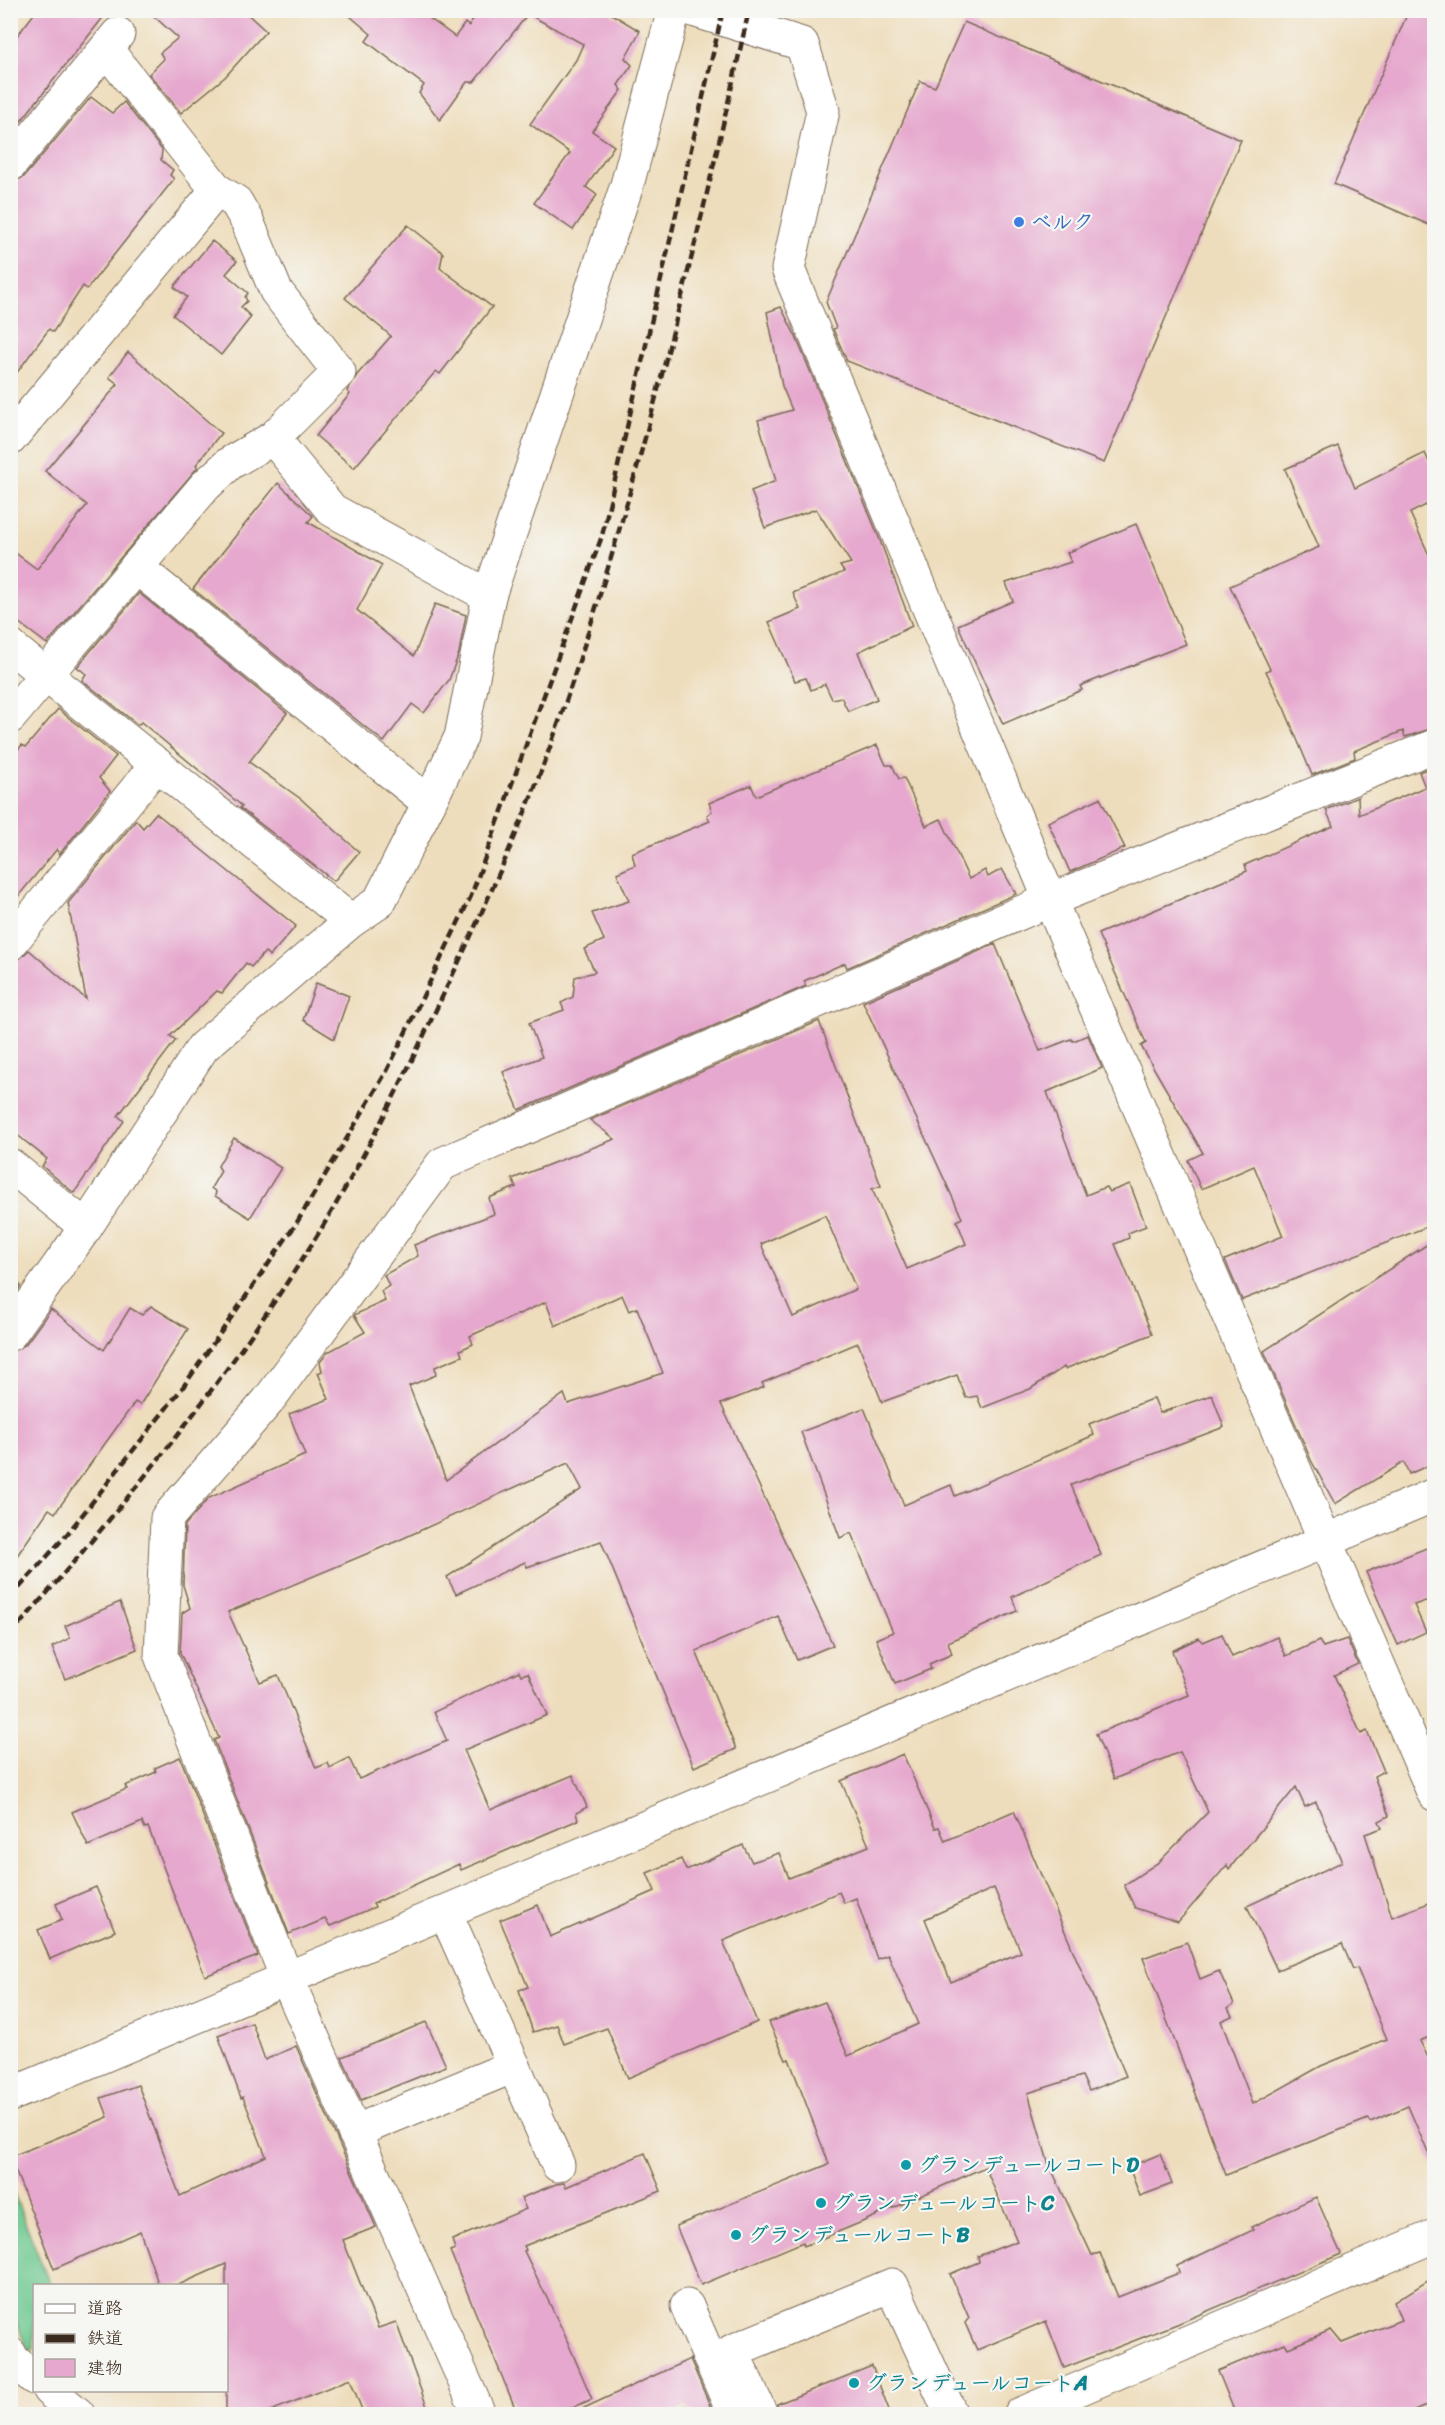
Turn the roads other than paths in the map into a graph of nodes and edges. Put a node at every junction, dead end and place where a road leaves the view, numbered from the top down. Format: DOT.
graph roads {
  1 [pos="674,10"];
  2 [pos="693,10"];
  3 [pos="10,165"];
  4 [pos="217,190"];
  5 [pos="273,438"];
  6 [pos="10,439"];
  7 [pos="136,567"];
  8 [pos="489,597"];
  9 [pos="10,646"];
  10 [pos="46,674"];
  11 [pos="10,717"];
  12 [pos="1434,746"];
  13 [pos="157,764"];
  14 [pos="429,803"];
  15 [pos="1050,900"];
  16 [pos="351,921"];
  17 [pos="10,944"];
  18 [pos="10,1165"];
  19 [pos="86,1227"];
  20 [pos="10,1334"];
  21 [pos="1434,1495"];
  22 [pos="1326,1541"];
  23 [pos="1434,1794"];
  24 [pos="445,1912"];
  25 [pos="287,1979"];
  26 [pos="514,2066"];
  27 [pos="10,2095"];
  28 [pos="354,2132"];
  29 [pos="558,2165"];
  30 [pos="1434,2236"];
  31 [pos="687,2306"];
  32 [pos="10,2354"];
  33 [pos="33,2377"];
  34 [pos="50,2392"];
  35 [pos="78,2415"];
  36 [pos="478,2415"];
  37 [pos="734,2415"];
  38 [pos="761,2415"];
  39 [pos="951,2415"];
  40 [pos="1020,2415"];
  1 -- 8 [label="street"];
  2 -- 15 [label="street"];
  3 -- 4 [label="street"];
  4 -- 5 [label="street"];
  4 -- 6 [label="street"];
  5 -- 7 [label="street"];
  5 -- 8 [label="street"];
  7 -- 10 [label="street"];
  7 -- 14 [label="street"];
  8 -- 14 [label="street"];
  9 -- 10 [label="street"];
  10 -- 11 [label="street"];
  10 -- 13 [label="street"];
  12 -- 15 [label="street"];
  13 -- 16 [label="street"];
  13 -- 17 [label="street"];
  14 -- 16 [label="street"];
  15 -- 22 [label="street"];
  15 -- 25 [label="street"];
  16 -- 19 [label="street"];
  18 -- 19 [label="street"];
  19 -- 20 [label="street"];
  21 -- 22 [label="street"];
  22 -- 23 [label="street"];
  22 -- 24 [label="street"];
  24 -- 25 [label="street"];
  24 -- 26 [label="street"];
  25 -- 27 [label="street"];
  25 -- 28 [label="street"];
  26 -- 28 [label="street"];
  26 -- 29 [label="street"];
  28 -- 36 [label="street"];
  30 -- 40 [label="street"];
  31 -- 37 [label="street"];
  32 -- 33 [label="street"];
  34 -- 35 [label="street"];
  38 -- 39 [label="street"];
}
